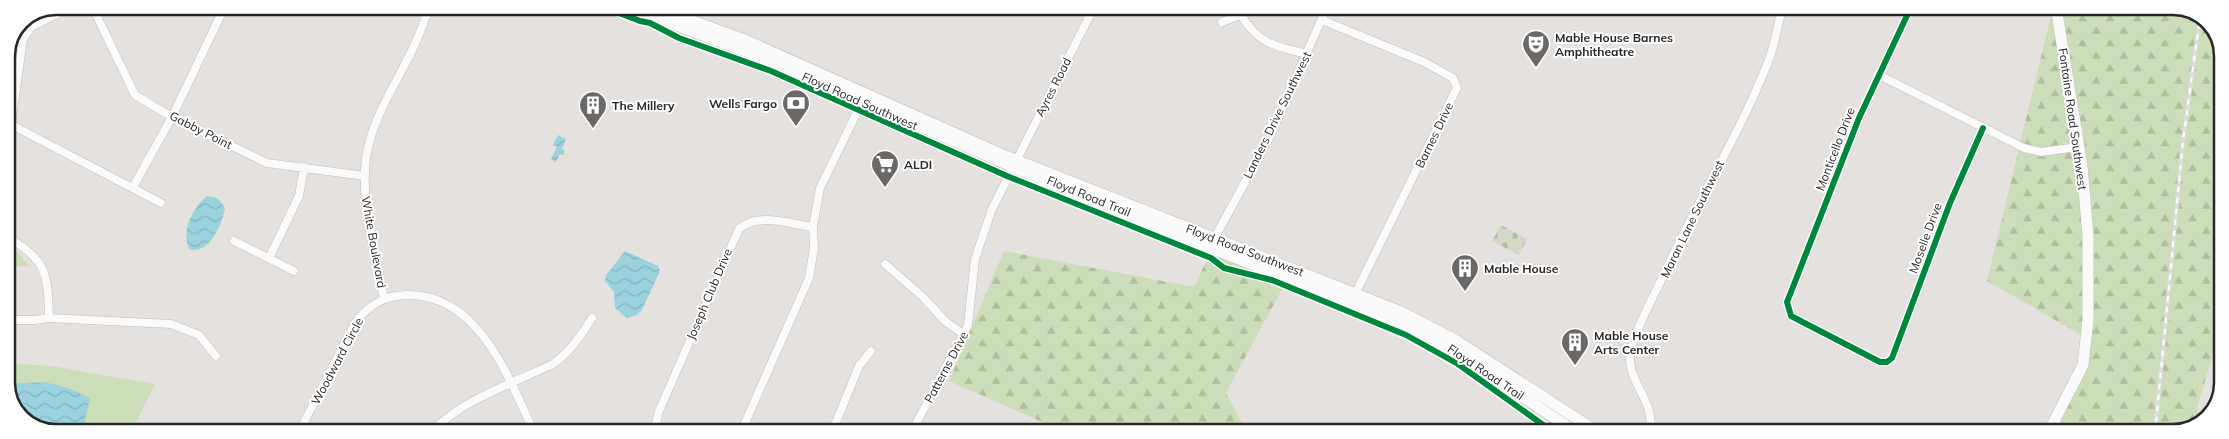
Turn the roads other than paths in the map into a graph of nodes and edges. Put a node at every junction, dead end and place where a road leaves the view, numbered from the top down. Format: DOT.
graph roads {
  1 [pos="55,15"];
  2 [pos="96,15"];
  3 [pos="221,15"];
  4 [pos="426,15"];
  5 [pos="674,15"];
  6 [pos="675,15"];
  7 [pos="1090,15"];
  8 [pos="1241,15"];
  9 [pos="1324,15"];
  10 [pos="1780,15"];
  11 [pos="1907,15"];
  12 [pos="2057,15"];
  13 [pos="1322,20"];
  14 [pos="1222,22"];
  15 [pos="1307,54"];
  16 [pos="1877,74"];
  17 [pos="15,87"];
  18 [pos="862,102"];
  19 [pos="172,116"];
  20 [pos="15,126"];
  21 [pos="1983,128"];
  22 [pos="2078,148"];
  23 [pos="1013,163"];
  24 [pos="304,167"];
  25 [pos="365,176"];
  26 [pos="133,187"];
  27 [pos="161,203"];
  28 [pos="812,227"];
  29 [pos="15,241"];
  30 [pos="234,241"];
  31 [pos="1212,244"];
  32 [pos="269,258"];
  33 [pos="885,264"];
  34 [pos="294,271"];
  35 [pos="1356,292"];
  36 [pos="384,298"];
  37 [pos="49,318"];
  38 [pos="592,318"];
  39 [pos="15,320"];
  40 [pos="965,335"];
  41 [pos="871,351"];
  42 [pos="216,356"];
  43 [pos="1892,358"];
  44 [pos="511,384"];
  45 [pos="917,422"];
  46 [pos="303,424"];
  47 [pos="439,424"];
  48 [pos="530,424"];
  49 [pos="656,424"];
  50 [pos="745,424"];
  51 [pos="835,424"];
  52 [pos="1564,424"];
  53 [pos="1587,424"];
  54 [pos="1650,424"];
  55 [pos="2053,424"];
  1 -- 17 [label="street"];
  2 -- 19 [label="street, Gabby Point"];
  3 -- 19 [label="street"];
  4 -- 25 [label="street, White Boulevard"];
  5 -- 18 [label="main road, Floyd Road Southwest"];
  6 -- 23 [label="main road, Floyd Road Southwest"];
  7 -- 23 [label="street, Ayres Road"];
  8 -- 14 [label="street"];
  8 -- 15 [label="street"];
  9 -- 13 [label="street, Landers Drive Southwest"];
  10 -- 54 [label="street, Maran Lane Southwest"];
  11 -- 16 [label="street, Monticello Drive"];
  12 -- 22 [label="main road, Fontaine Road Southwest"];
  13 -- 15 [label="street, Landers Drive Southwest"];
  13 -- 35 [label="street, Barnes Drive"];
  15 -- 31 [label="street, Landers Drive Southwest"];
  16 -- 21 [label="street"];
  16 -- 43 [label="street, Monticello Drive"];
  18 -- 23 [label="main road, Floyd Road Southwest"];
  18 -- 28 [label="street"];
  19 -- 24 [label="street, Gabby Point"];
  19 -- 26 [label="street"];
  20 -- 26 [label="street"];
  21 -- 22 [label="street"];
  21 -- 43 [label="street, Moselle Drive"];
  22 -- 55 [label="main road, Fontaine Road Southwest"];
  23 -- 31 [label="main road, Floyd Road Southwest"];
  23 -- 40 [label="street, Patterns Drive"];
  24 -- 25 [label="street, Gabby Point"];
  24 -- 32 [label="street"];
  25 -- 36 [label="street, White Boulevard"];
  26 -- 27 [label="street"];
  28 -- 49 [label="street, Joseph Club Drive"];
  28 -- 50 [label="street"];
  29 -- 37 [label="street"];
  30 -- 32 [label="street"];
  31 -- 35 [label="main road, Floyd Road Southwest"];
  31 -- 52 [label="main road, Floyd Road Southwest"];
  32 -- 34 [label="street"];
  33 -- 40 [label="street"];
  35 -- 53 [label="main road, Floyd Road Southwest"];
  36 -- 44 [label="street, White Boulevard"];
  36 -- 46 [label="street, Woodward Circle"];
  37 -- 39 [label="street"];
  37 -- 42 [label="street"];
  38 -- 44 [label="street"];
  40 -- 45 [label="street, Patterns Drive"];
  41 -- 51 [label="street"];
  44 -- 47 [label="street"];
  44 -- 48 [label="street, White Boulevard"];
}
